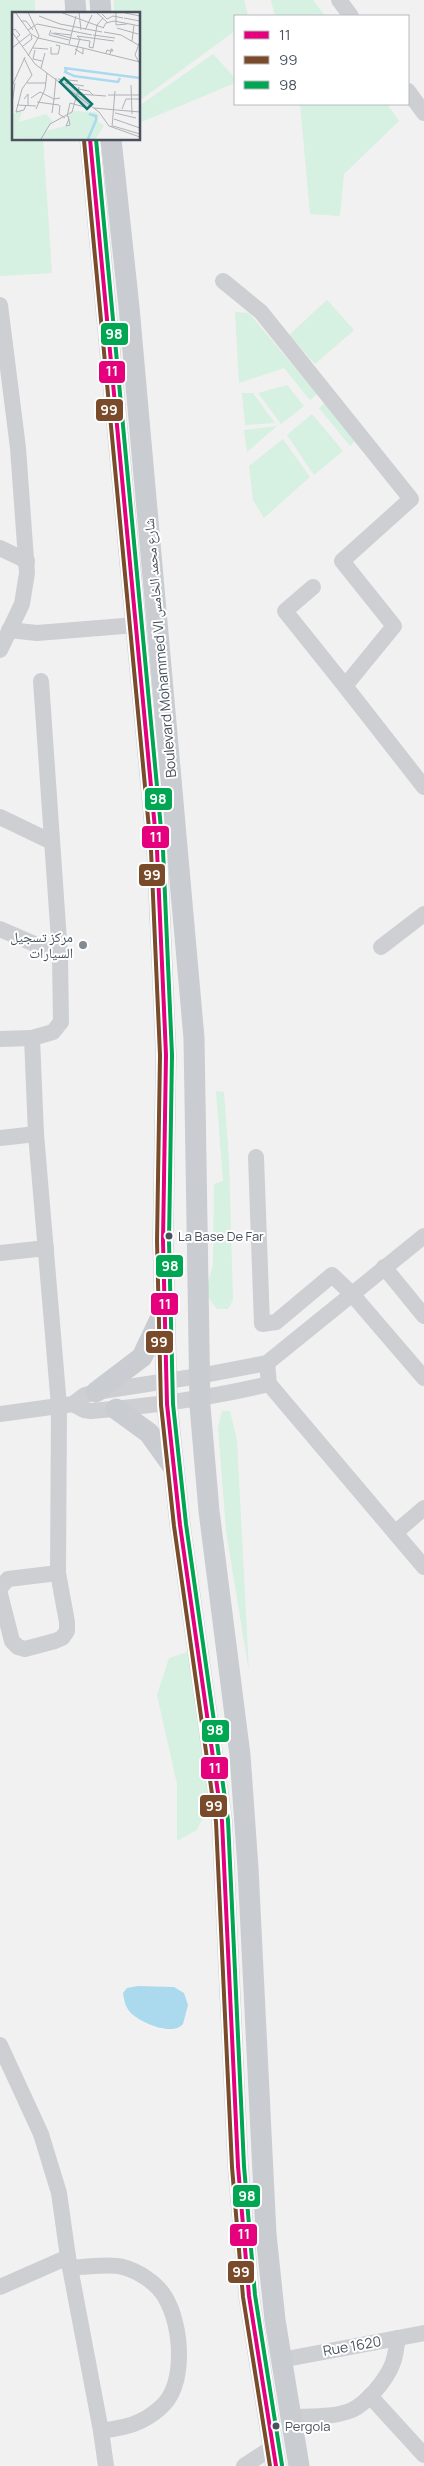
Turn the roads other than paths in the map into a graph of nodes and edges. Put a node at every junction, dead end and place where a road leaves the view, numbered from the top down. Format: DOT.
graph roads {
  1 [pos="339,0"];
  2 [pos="350,15"];
  3 [pos="409,92"];
  4 [pos="424,113"];
  5 [pos="90,140"];
  6 [pos="111,140"];
  7 [pos="223,281"];
  8 [pos="1,310"];
  9 [pos="2,356"];
  10 [pos="0,548"];
  11 [pos="27,561"];
  12 [pos="313,586"];
  13 [pos="136,625"];
  14 [pos="9,630"];
  15 [pos="0,650"];
  16 [pos="41,681"];
  17 [pos="346,686"];
  18 [pos="424,787"];
  19 [pos="0,817"];
  20 [pos="52,842"];
  21 [pos="424,914"];
  22 [pos="0,929"];
  23 [pos="381,947"];
  24 [pos="60,955"];
  25 [pos="32,1038"];
  26 [pos="0,1039"];
  27 [pos="36,1134"];
  28 [pos="0,1138"];
  29 [pos="256,1157"];
  30 [pos="424,1236"];
  31 [pos="46,1248"];
  32 [pos="0,1253"];
  33 [pos="384,1268"];
  34 [pos="352,1292"];
  35 [pos="164,1307"];
  36 [pos="424,1316"];
  37 [pos="267,1363"];
  38 [pos="199,1376"];
  39 [pos="424,1378"];
  40 [pos="166,1382"];
  41 [pos="269,1384"];
  42 [pos="96,1392"];
  43 [pos="200,1399"];
  44 [pos="167,1404"];
  45 [pos="66,1405"];
  46 [pos="116,1409"];
  47 [pos="0,1414"];
  48 [pos="173,1467"];
  49 [pos="424,1508"];
  50 [pos="396,1532"];
  51 [pos="424,1567"];
  52 [pos="58,1573"];
  53 [pos="0,1588"];
  54 [pos="0,1594"];
  55 [pos="0,2045"];
  56 [pos="69,2263"];
  57 [pos="0,2287"];
  58 [pos="272,2295"];
  59 [pos="249,2296"];
  60 [pos="424,2333"];
  61 [pos="398,2338"];
  62 [pos="281,2360"];
  63 [pos="370,2396"];
  64 [pos="290,2417"];
  65 [pos="101,2430"];
  66 [pos="424,2455"];
  67 [pos="275,2456"];
  68 [pos="106,2466"];
  69 [pos="244,2466"];
  70 [pos="299,2466"];
  1 -- 2 [label="street"];
  3 -- 4 [label="street"];
  5 -- 13 [label="main road, Boulevard Mohammed VI شارع محمد الخامس"];
  6 -- 38 [label="main road, Boulevard Mohammed VI شارع محمد الخامس"];
  7 -- 17 [label="street"];
  8 -- 9 [label="street"];
  9 -- 11 [label="street"];
  10 -- 11 [label="street"];
  11 -- 14 [label="street"];
  12 -- 17 [label="street"];
  13 -- 14 [label="street"];
  13 -- 35 [label="main road, Boulevard Mohammed VI شارع محمد الخامس"];
  14 -- 15 [label="street"];
  16 -- 20 [label="street"];
  17 -- 18 [label="street"];
  19 -- 20 [label="street"];
  20 -- 24 [label="street"];
  21 -- 23 [label="street"];
  22 -- 24 [label="street"];
  24 -- 25 [label="street"];
  25 -- 26 [label="street"];
  25 -- 27 [label="street"];
  27 -- 28 [label="street"];
  27 -- 31 [label="street"];
  29 -- 34 [label="street"];
  30 -- 33 [label="street"];
  31 -- 32 [label="street"];
  31 -- 45 [label="street"];
  33 -- 34 [label="street"];
  33 -- 36 [label="street"];
  34 -- 37 [label="street"];
  34 -- 39 [label="street"];
  35 -- 40 [label="main road, Boulevard Mohammed VI شارع محمد الخامس"];
  35 -- 42 [label="main road"];
  37 -- 38 [label="street"];
  37 -- 41 [label="street"];
  38 -- 40 [label="street"];
  38 -- 43 [label="main road, Boulevard Mohammed VI شارع محمد الخامس"];
  40 -- 42 [label="street"];
  40 -- 44 [label="main road, Boulevard Mohammed VI شارع محمد الخامس"];
  41 -- 43 [label="street"];
  41 -- 50 [label="street"];
  42 -- 45 [label="street"];
  43 -- 44 [label="street"];
  43 -- 58 [label="main road, Boulevard Mohammed VI شارع محمد الخامس"];
  44 -- 46 [label="street"];
  44 -- 48 [label="main road, Boulevard Mohammed VI شارع محمد الخامس"];
  45 -- 46 [label="street"];
  45 -- 47 [label="street"];
  45 -- 52 [label="street"];
  46 -- 48 [label="main road"];
  48 -- 59 [label="main road, Boulevard Mohammed VI شارع محمد الخامس"];
  49 -- 50 [label="street"];
  50 -- 51 [label="street"];
  52 -- 53 [label="street"];
  52 -- 54 [label="street"];
  55 -- 56 [label="street"];
  56 -- 57 [label="street"];
  56 -- 65 [label="street"];
  56 -- 65 [label="street"];
  58 -- 59 [label="main road"];
  58 -- 62 [label="main road, Boulevard Mohammed VI شارع محمد الخامس"];
  59 -- 67 [label="main road, Boulevard Mohammed VI شارع محمد الخامس"];
  60 -- 61 [label="street, Rue 1620"];
  61 -- 62 [label="street, Rue 1620"];
  61 -- 63 [label="street"];
  62 -- 64 [label="main road, Boulevard Mohammed VI شارع محمد الخامس"];
  63 -- 64 [label="street"];
  63 -- 66 [label="street"];
  64 -- 70 [label="main road, Boulevard Mohammed VI شارع محمد الخامس"];
  65 -- 68 [label="street"];
  67 -- 69 [label="street"];
}
